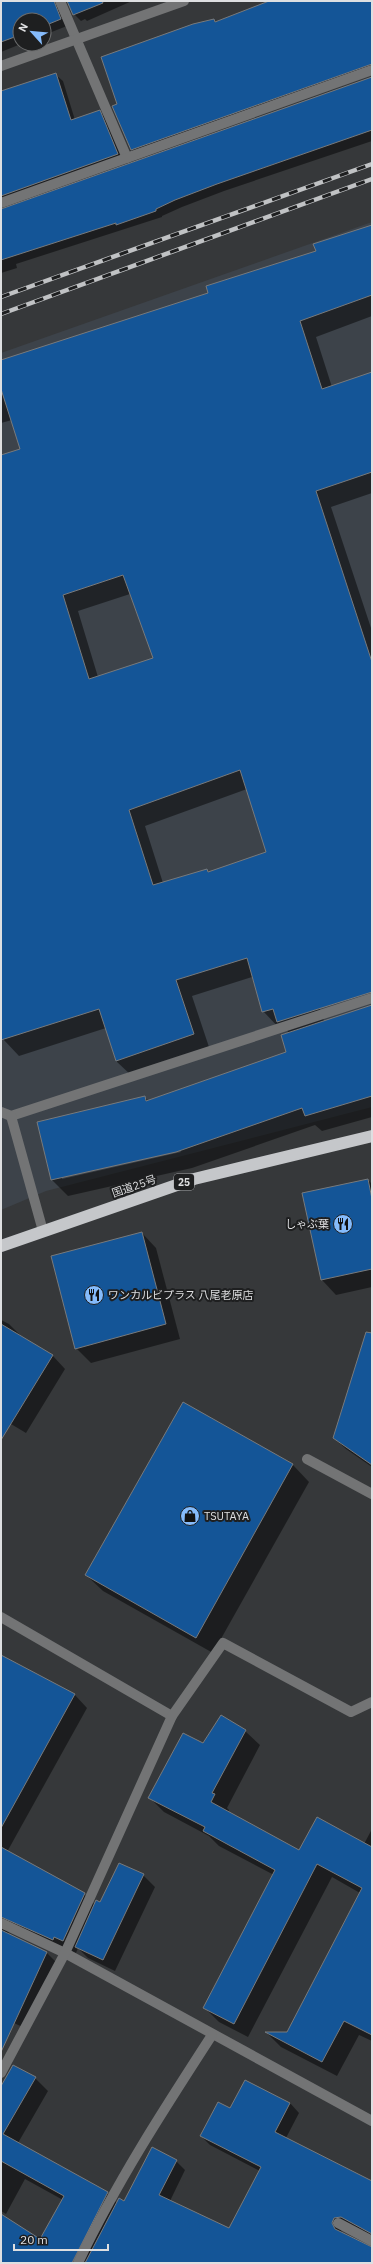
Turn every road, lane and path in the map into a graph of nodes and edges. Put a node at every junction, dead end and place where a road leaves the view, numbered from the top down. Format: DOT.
graph roads {
  1 [pos="60,1"];
  2 [pos="184,1"];
  3 [pos="77,39"];
  4 [pos="1,66"];
  5 [pos="372,70"];
  6 [pos="127,158"];
  7 [pos="1,203"];
  8 [pos="372,998"];
  9 [pos="1,1112"];
  10 [pos="11,1116"];
  11 [pos="372,1136"];
  12 [pos="44,1231"];
  13 [pos="1,1246"];
  14 [pos="307,1459"];
  15 [pos="372,1494"];
  16 [pos="1,1617"];
  17 [pos="372,1702"];
  18 [pos="172,1716"];
  19 [pos="1,1922"];
  20 [pos="65,1953"];
  21 [pos="212,2035"];
  22 [pos="1,2073"];
  23 [pos="372,2121"];
  24 [pos="338,2223"];
  25 [pos="372,2241"];
  26 [pos="78,2263"];
  1 -- 3 [label="street"];
  2 -- 3 [label="street"];
  3 -- 4 [label="street"];
  3 -- 6 [label="street"];
  5 -- 6 [label="street"];
  6 -- 7 [label="street"];
  8 -- 10 [label="street"];
  9 -- 10 [label="street"];
  10 -- 12 [label="street"];
  11 -- 12 [label="highway, 国道25号 / 25"];
  12 -- 13 [label="highway, 国道25号 / 25"];
  14 -- 15 [label="street"];
  16 -- 18 [label="street"];
  17 -- 18 [label="street"];
  18 -- 20 [label="street"];
  19 -- 20 [label="street"];
  20 -- 21 [label="street"];
  20 -- 22 [label="street"];
  21 -- 23 [label="street"];
  21 -- 26 [label="street"];
  24 -- 25 [label="street"];
}
